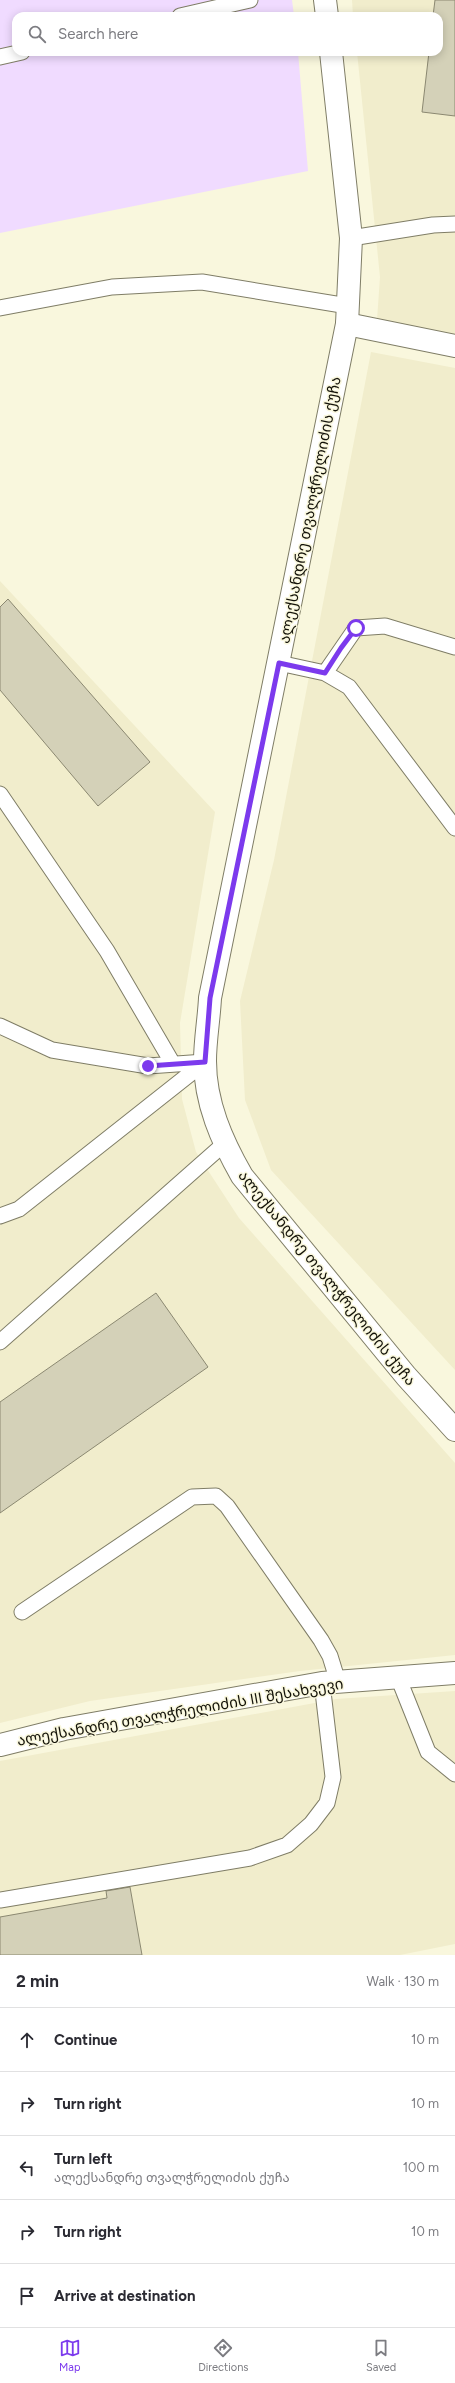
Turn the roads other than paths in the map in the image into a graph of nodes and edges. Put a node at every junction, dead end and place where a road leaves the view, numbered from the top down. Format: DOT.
graph roads {
  1 [pos="250,0"];
  2 [pos="325,0"];
  3 [pos="198,12"];
  4 [pos="326,12"];
  5 [pos="12,54"];
  6 [pos="331,56"];
  7 [pos="0,57"];
  8 [pos="455,224"];
  9 [pos="351,238"];
  10 [pos="0,308"];
  11 [pos="348,315"];
  12 [pos="455,346"];
  13 [pos="455,646"];
  14 [pos="279,663"];
  15 [pos="325,673"];
  16 [pos="0,794"];
  17 [pos="455,828"];
  18 [pos="0,1026"];
  19 [pos="205,1062"];
  20 [pos="173,1064"];
  21 [pos="224,1144"];
  22 [pos="0,1216"];
  23 [pos="0,1342"];
  24 [pos="455,1430"];
  25 [pos="22,1612"];
  26 [pos="455,1673"];
  27 [pos="398,1678"];
  28 [pos="330,1682"];
  29 [pos="0,1745"];
  30 [pos="455,1774"];
  31 [pos="0,1900"];
  1 -- 3 [label="lane"];
  2 -- 4 [label="street"];
  5 -- 7 [label="lane"];
  6 -- 9 [label="street, ალექსანდრე თვალჭრელიძის ქუჩა"];
  8 -- 9 [label="lane"];
  9 -- 11 [label="street, ალექსანდრე თვალჭრელიძის ქუჩა"];
  10 -- 11 [label="lane"];
  11 -- 12 [label="street"];
  11 -- 14 [label="street, ალექსანდრე თვალჭრელიძის ქუჩა"];
  13 -- 15 [label="lane"];
  14 -- 15 [label="lane"];
  14 -- 19 [label="street, ალექსანდრე თვალჭრელიძის ქუჩა"];
  15 -- 17 [label="lane"];
  16 -- 20 [label="lane"];
  18 -- 20 [label="lane"];
  19 -- 20 [label="lane"];
  19 -- 21 [label="street, ალექსანდრე თვალჭრელიძის ქუჩა"];
  19 -- 22 [label="lane"];
  21 -- 23 [label="lane"];
  21 -- 24 [label="street, ალექსანდრე თვალჭრელიძის ქუჩა"];
  25 -- 28 [label="lane"];
  26 -- 27 [label="street, ალექსანდრე თვალჭრელიძის III შესახვევი"];
  27 -- 28 [label="street, ალექსანდრე თვალჭრელიძის III შესახვევი"];
  27 -- 30 [label="lane"];
  28 -- 29 [label="street, ალექსანდრე თვალჭრელიძის III შესახვევი"];
  28 -- 31 [label="lane"];
}
